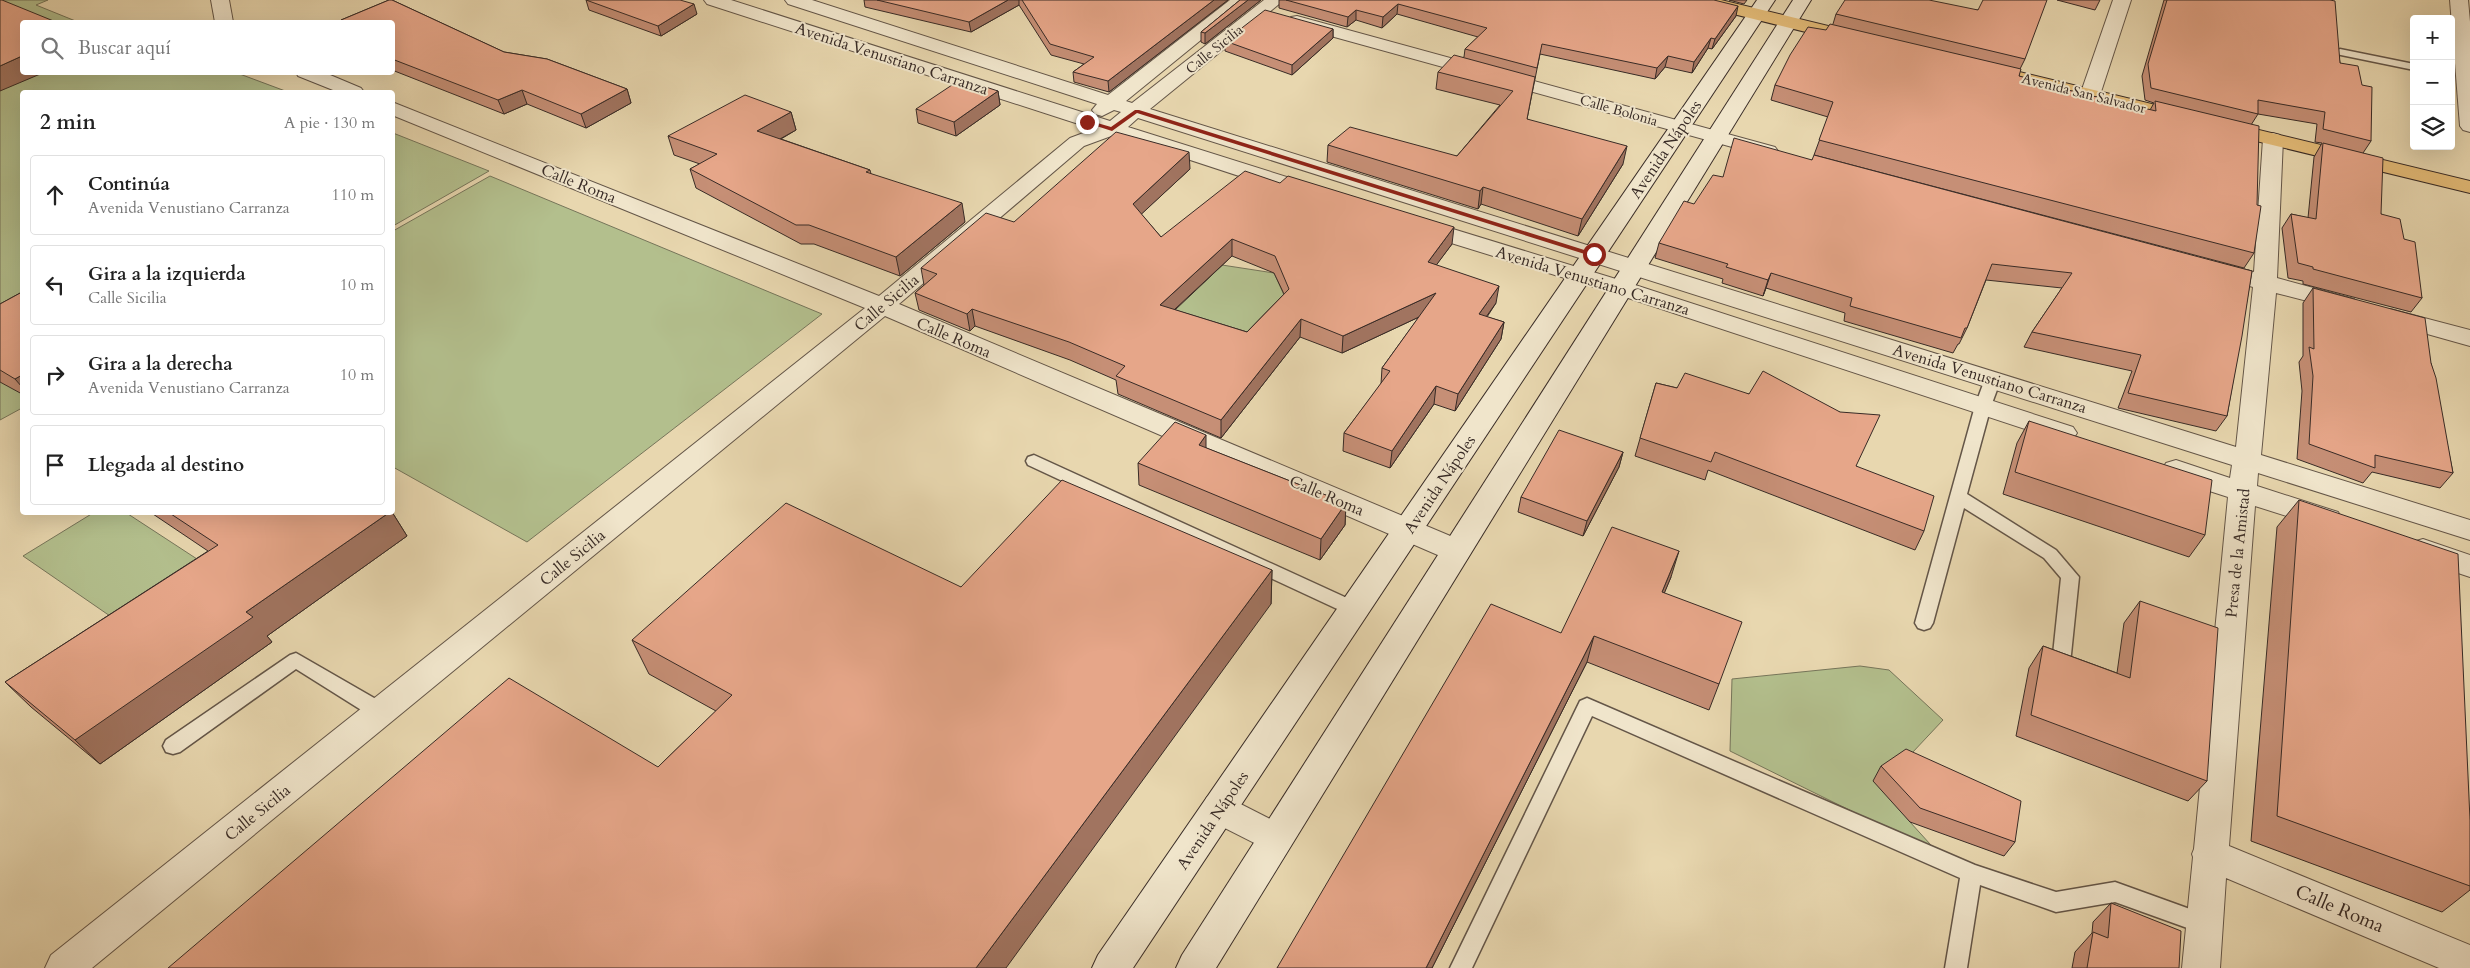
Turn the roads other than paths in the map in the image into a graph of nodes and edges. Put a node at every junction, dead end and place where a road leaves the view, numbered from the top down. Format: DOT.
graph roads {
  1 [pos="238,0"];
  2 [pos="713,0"];
  3 [pos="794,0"];
  4 [pos="1241,0"];
  5 [pos="1699,0"];
  6 [pos="2122,0"];
  7 [pos="2458,0"];
  8 [pos="1762,4"];
  9 [pos="1268,6"];
  10 [pos="1795,10"];
  11 [pos="221,11"];
  12 [pos="1863,25"];
  13 [pos="1873,42"];
  14 [pos="2340,52"];
  15 [pos="1983,61"];
  16 [pos="2410,66"];
  17 [pos="312,75"];
  18 [pos="2458,76"];
  19 [pos="2092,87"];
  20 [pos="349,90"];
  21 [pos="1112,102"];
  22 [pos="395,109"];
  23 [pos="1137,111"];
  24 [pos="2470,126"];
  25 [pos="1680,127"];
  26 [pos="1112,129"];
  27 [pos="1082,132"];
  28 [pos="1716,137"];
  29 [pos="2273,139"];
  30 [pos="1783,154"];
  31 [pos="2470,169"];
  32 [pos="2470,187"];
  33 [pos="1340,201"];
  34 [pos="1397,219"];
  35 [pos="1594,254"];
  36 [pos="2198,265"];
  37 [pos="1579,276"];
  38 [pos="1627,278"];
  39 [pos="2266,283"];
  40 [pos="882,306"];
  41 [pos="2470,338"];
  42 [pos="1993,379"];
  43 [pos="1984,406"];
  44 [pos="2085,440"];
  45 [pos="2248,459"];
  46 [pos="1034,461"];
  47 [pos="2159,464"];
  48 [pos="2242,491"];
  49 [pos="1959,497"];
  50 [pos="2347,525"];
  51 [pos="1408,530"];
  52 [pos="2470,530"];
  53 [pos="2404,544"];
  54 [pos="1456,551"];
  55 [pos="2470,566"];
  56 [pos="1354,609"];
  57 [pos="1924,623"];
  58 [pos="2061,664"];
  59 [pos="381,712"];
  60 [pos="173,746"];
  61 [pos="1219,808"];
  62 [pos="1276,839"];
  63 [pos="2210,854"];
  64 [pos="1971,873"];
  65 [pos="2204,924"];
  66 [pos="2470,963"];
  67 [pos="64,968"];
  68 [pos="1111,968"];
  69 [pos="1195,968"];
  70 [pos="1461,968"];
  71 [pos="1956,968"];
  72 [pos="2200,968"];
  1 -- 11 [label="street"];
  2 -- 27 [label="street, Avenida Venustiano Carranza"];
  3 -- 21 [label="street, Avenida Venustiano Carranza"];
  4 -- 21 [label="street, Calle Sicilia"];
  5 -- 8 [label="main road"];
  6 -- 19 [label="street"];
  7 -- 18 [label="street"];
  8 -- 10 [label="main road"];
  8 -- 25 [label="street, Avenida Nápoles"];
  9 -- 23 [label="street, Calle Sicilia"];
  9 -- 25 [label="street, Calle Bolonia"];
  10 -- 12 [label="main road"];
  10 -- 13 [label="main road"];
  10 -- 28 [label="street"];
  14 -- 16 [label="lane"];
  15 -- 19 [label="main road, Avenida San Salvador"];
  17 -- 20 [label="street"];
  18 -- 24 [label="street"];
  19 -- 29 [label="main road, Avenida San Salvador"];
  19 -- 31 [label="main road, Avenida San Salvador"];
  21 -- 23 [label="street, Avenida Venustiano Carranza"];
  21 -- 27 [label="street, Calle Sicilia"];
  22 -- 40 [label="street, Calle Roma"];
  23 -- 26 [label="street, Calle Sicilia"];
  23 -- 35 [label="street, Avenida Venustiano Carranza"];
  25 -- 28 [label="street, Calle Bolonia"];
  25 -- 35 [label="street, Avenida Nápoles"];
  26 -- 27 [label="street, Avenida Venustiano Carranza"];
  26 -- 33 [label="street, Avenida Venustiano Carranza"];
  27 -- 40 [label="street, Calle Sicilia"];
  28 -- 30 [label="street, Calle Bolonia"];
  28 -- 38 [label="street"];
  29 -- 32 [label="main road, Avenida San Salvador"];
  29 -- 39 [label="street, Presa de la Amistad"];
  34 -- 37 [label="street, Avenida Venustiano Carranza"];
  35 -- 37 [label="street, Avenida Nápoles"];
  35 -- 38 [label="street, Avenida Venustiano Carranza"];
  36 -- 39 [label="street"];
  37 -- 38 [label="street, Avenida Venustiano Carranza"];
  37 -- 51 [label="street, Avenida Nápoles"];
  38 -- 42 [label="street, Avenida Venustiano Carranza"];
  38 -- 43 [label="street, Avenida Venustiano Carranza"];
  38 -- 54 [label="street"];
  39 -- 41 [label="street"];
  39 -- 45 [label="street, Presa de la Amistad"];
  40 -- 51 [label="street, Calle Roma"];
  40 -- 59 [label="street, Calle Sicilia"];
  42 -- 43 [label="lane"];
  42 -- 45 [label="street, Avenida Venustiano Carranza"];
  43 -- 44 [label="street, Avenida Venustiano Carranza"];
  43 -- 49 [label="lane"];
  45 -- 48 [label="street, Presa de la Amistad"];
  45 -- 52 [label="street, Avenida Venustiano Carranza"];
  46 -- 56 [label="lane"];
  47 -- 48 [label="street"];
  48 -- 50 [label="street"];
  48 -- 63 [label="street, Presa de la Amistad"];
  49 -- 57 [label="lane"];
  49 -- 58 [label="lane"];
  51 -- 54 [label="street, Calle Roma"];
  51 -- 56 [label="street, Avenida Nápoles"];
  53 -- 55 [label="street"];
  54 -- 62 [label="street"];
  56 -- 61 [label="street, Avenida Nápoles"];
  59 -- 60 [label="lane"];
  59 -- 67 [label="street, Calle Sicilia"];
  61 -- 62 [label="street"];
  61 -- 68 [label="street, Avenida Nápoles"];
  62 -- 69 [label="street"];
  63 -- 65 [label="street, Presa de la Amistad"];
  63 -- 66 [label="street, Calle Roma"];
  64 -- 65 [label="lane"];
  64 -- 70 [label="lane"];
  64 -- 71 [label="lane"];
  65 -- 72 [label="street, Presa de la Amistad"];
}
